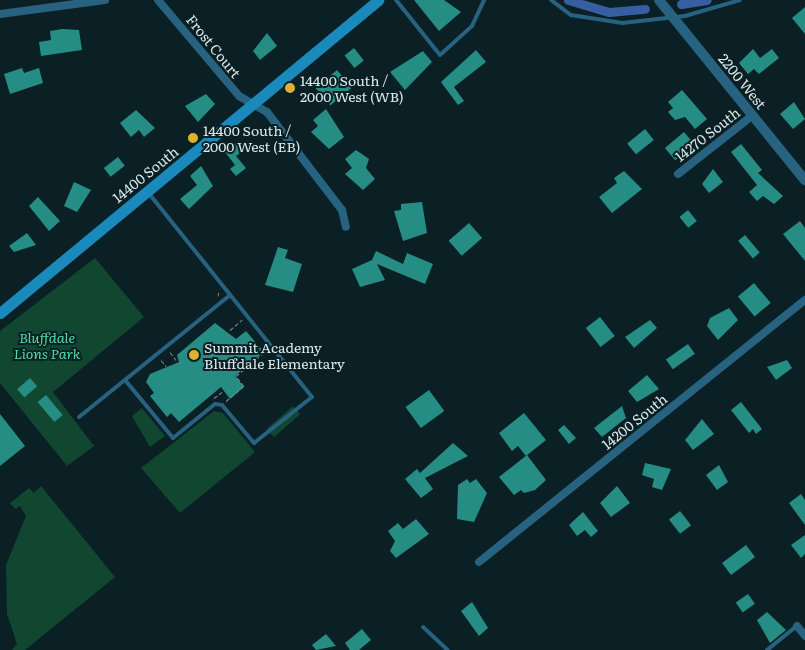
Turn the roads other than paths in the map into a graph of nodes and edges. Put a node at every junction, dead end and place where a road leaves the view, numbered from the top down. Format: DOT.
graph roads {
  1 [pos="106,0"];
  2 [pos="158,0"];
  3 [pos="378,0"];
  4 [pos="396,0"];
  5 [pos="484,0"];
  6 [pos="551,0"];
  7 [pos="659,0"];
  8 [pos="740,0"];
  9 [pos="0,14"];
  10 [pos="673,17"];
  11 [pos="254,105"];
  12 [pos="753,115"];
  13 [pos="678,174"];
  14 [pos="805,180"];
  15 [pos="148,192"];
  16 [pos="346,227"];
  17 [pos="229,296"];
  18 [pos="805,300"];
  19 [pos="0,313"];
  20 [pos="125,380"];
  21 [pos="79,417"];
  22 [pos="479,562"];
  23 [pos="797,626"];
  24 [pos="423,627"];
  25 [pos="805,636"];
  26 [pos="448,650"];
  27 [pos="767,650"];
  1 -- 9 [label="street"];
  2 -- 11 [label="street, Frost Court"];
  3 -- 11 [label="main road, 14400 South"];
  4 -- 5 [label="lane"];
  6 -- 10 [label="lane"];
  7 -- 10 [label="street, 2200 West"];
  8 -- 10 [label="lane"];
  10 -- 12 [label="street, 2200 West"];
  11 -- 15 [label="main road, 14400 South"];
  11 -- 16 [label="street, Frost Court"];
  12 -- 13 [label="street, 14270 South"];
  12 -- 14 [label="street, 2200 West"];
  15 -- 17 [label="lane"];
  15 -- 19 [label="main road, 14400 South"];
  17 -- 20 [label="lane"];
  17 -- 20 [label="lane"];
  18 -- 22 [label="street, 14200 South"];
  20 -- 21 [label="lane"];
  23 -- 25 [label="street"];
  23 -- 27 [label="lane"];
  24 -- 26 [label="lane"];
}
